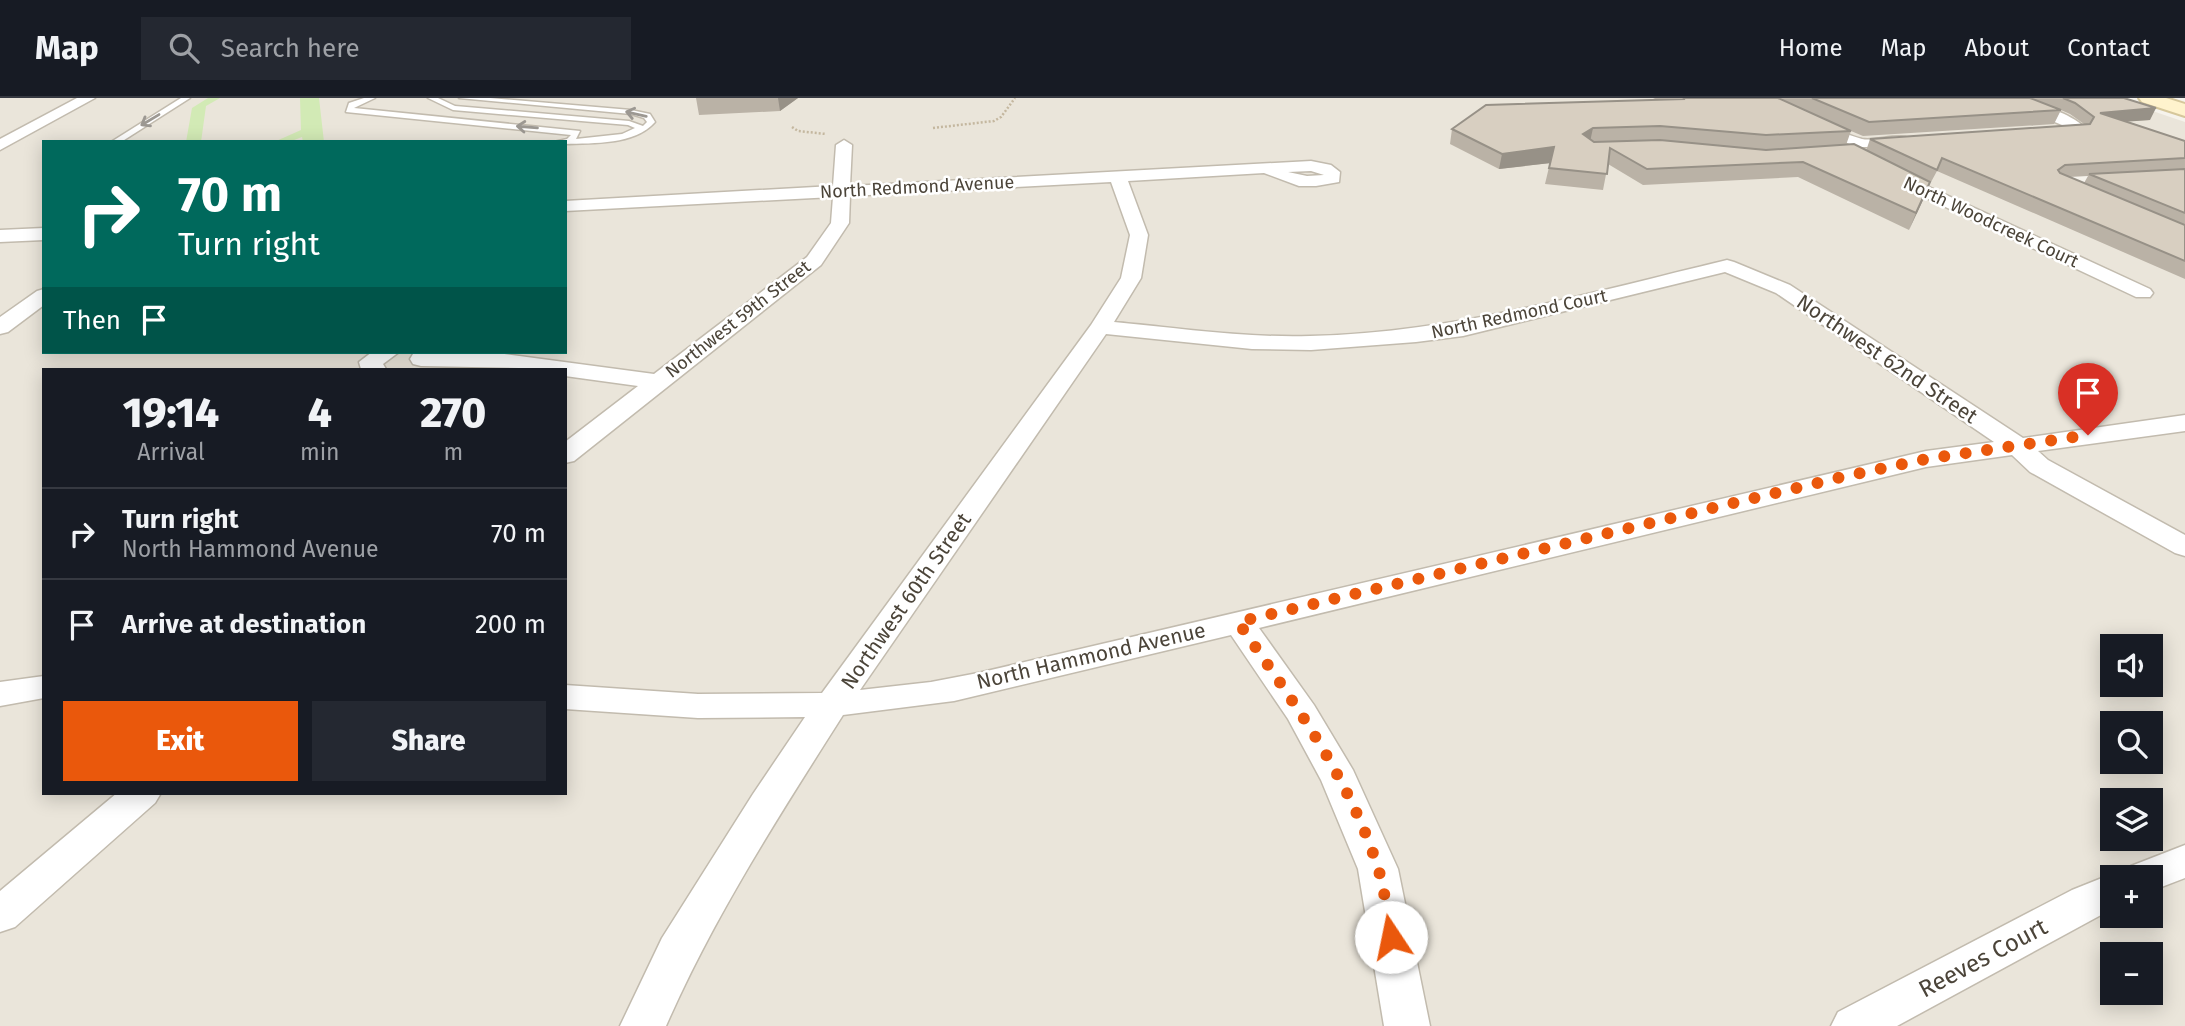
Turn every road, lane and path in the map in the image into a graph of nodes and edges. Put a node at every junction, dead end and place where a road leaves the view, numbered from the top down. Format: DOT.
graph roads {
  1 [pos="88,98"];
  2 [pos="186,98"];
  3 [pos="371,98"];
  4 [pos="432,98"];
  5 [pos="463,98"];
  6 [pos="1015,98"];
  7 [pos="1757,98"];
  8 [pos="2003,98"];
  9 [pos="2148,98"];
  10 [pos="2185,110"];
  11 [pos="933,128"];
  12 [pos="635,133"];
  13 [pos="2032,135"];
  14 [pos="118,140"];
  15 [pos="566,140"];
  16 [pos="1927,141"];
  17 [pos="567,142"];
  18 [pos="0,145"];
  19 [pos="844,145"];
  20 [pos="1859,156"];
  21 [pos="1268,169"];
  22 [pos="1117,175"];
  23 [pos="843,191"];
  24 [pos="567,206"];
  25 [pos="42,234"];
  26 [pos="0,236"];
  27 [pos="1727,266"];
  28 [pos="2143,293"];
  29 [pos="42,296"];
  30 [pos="0,327"];
  31 [pos="1100,327"];
  32 [pos="384,354"];
  33 [pos="421,355"];
  34 [pos="373,368"];
  35 [pos="399,368"];
  36 [pos="557,368"];
  37 [pos="567,369"];
  38 [pos="657,382"];
  39 [pos="2185,423"];
  40 [pos="2015,444"];
  41 [pos="567,453"];
  42 [pos="2185,547"];
  43 [pos="1238,622"];
  44 [pos="42,687"];
  45 [pos="0,694"];
  46 [pos="567,697"];
  47 [pos="832,704"];
  48 [pos="140,795"];
  49 [pos="2185,861"];
  50 [pos="2163,870"];
  51 [pos="2100,896"];
  52 [pos="0,915"];
  53 [pos="643,1026"];
  54 [pos="1407,1026"];
  55 [pos="1854,1026"];
  1 -- 18 [label="street"];
  2 -- 14 [label="lane, one-way"];
  15 -- 3 [label="lane, one-way"];
  4 -- 12 [label="lane"];
  12 -- 5 [label="lane, one-way"];
  6 -- 11 [label="path"];
  7 -- 20 [label="street, North Woodcreek Court"];
  8 -- 13 [label="street"];
  9 -- 10 [label="main road"];
  12 -- 17 [label="lane"];
  16 -- 20 [label="street"];
  19 -- 23 [label="street, Northwest 59th Street"];
  20 -- 28 [label="street, North Woodcreek Court"];
  21 -- 22 [label="street, North Redmond Avenue"];
  22 -- 23 [label="street, North Redmond Avenue"];
  22 -- 31 [label="street, Northwest 60th Street"];
  23 -- 24 [label="street, North Redmond Avenue"];
  23 -- 38 [label="street, Northwest 59th Street"];
  25 -- 26 [label="street"];
  27 -- 31 [label="street, North Redmond Court"];
  27 -- 40 [label="street, Northwest 62nd Street"];
  29 -- 30 [label="street"];
  31 -- 47 [label="street, Northwest 60th Street"];
  32 -- 34 [label="street"];
  33 -- 35 [label="street"];
  33 -- 36 [label="street"];
  37 -- 38 [label="street"];
  38 -- 41 [label="street, Northwest 59th Street"];
  39 -- 40 [label="street, North Hammond Avenue"];
  40 -- 42 [label="street, Northwest 62nd Street"];
  40 -- 43 [label="street, North Hammond Avenue"];
  43 -- 47 [label="street, North Hammond Avenue"];
  43 -- 54 [label="street"];
  44 -- 45 [label="street"];
  46 -- 47 [label="street, North Hammond Avenue"];
  47 -- 53 [label="street, Northwest 60th Street"];
  48 -- 52 [label="street"];
  49 -- 50 [label="street"];
  51 -- 55 [label="street, Reeves Court"];
}
